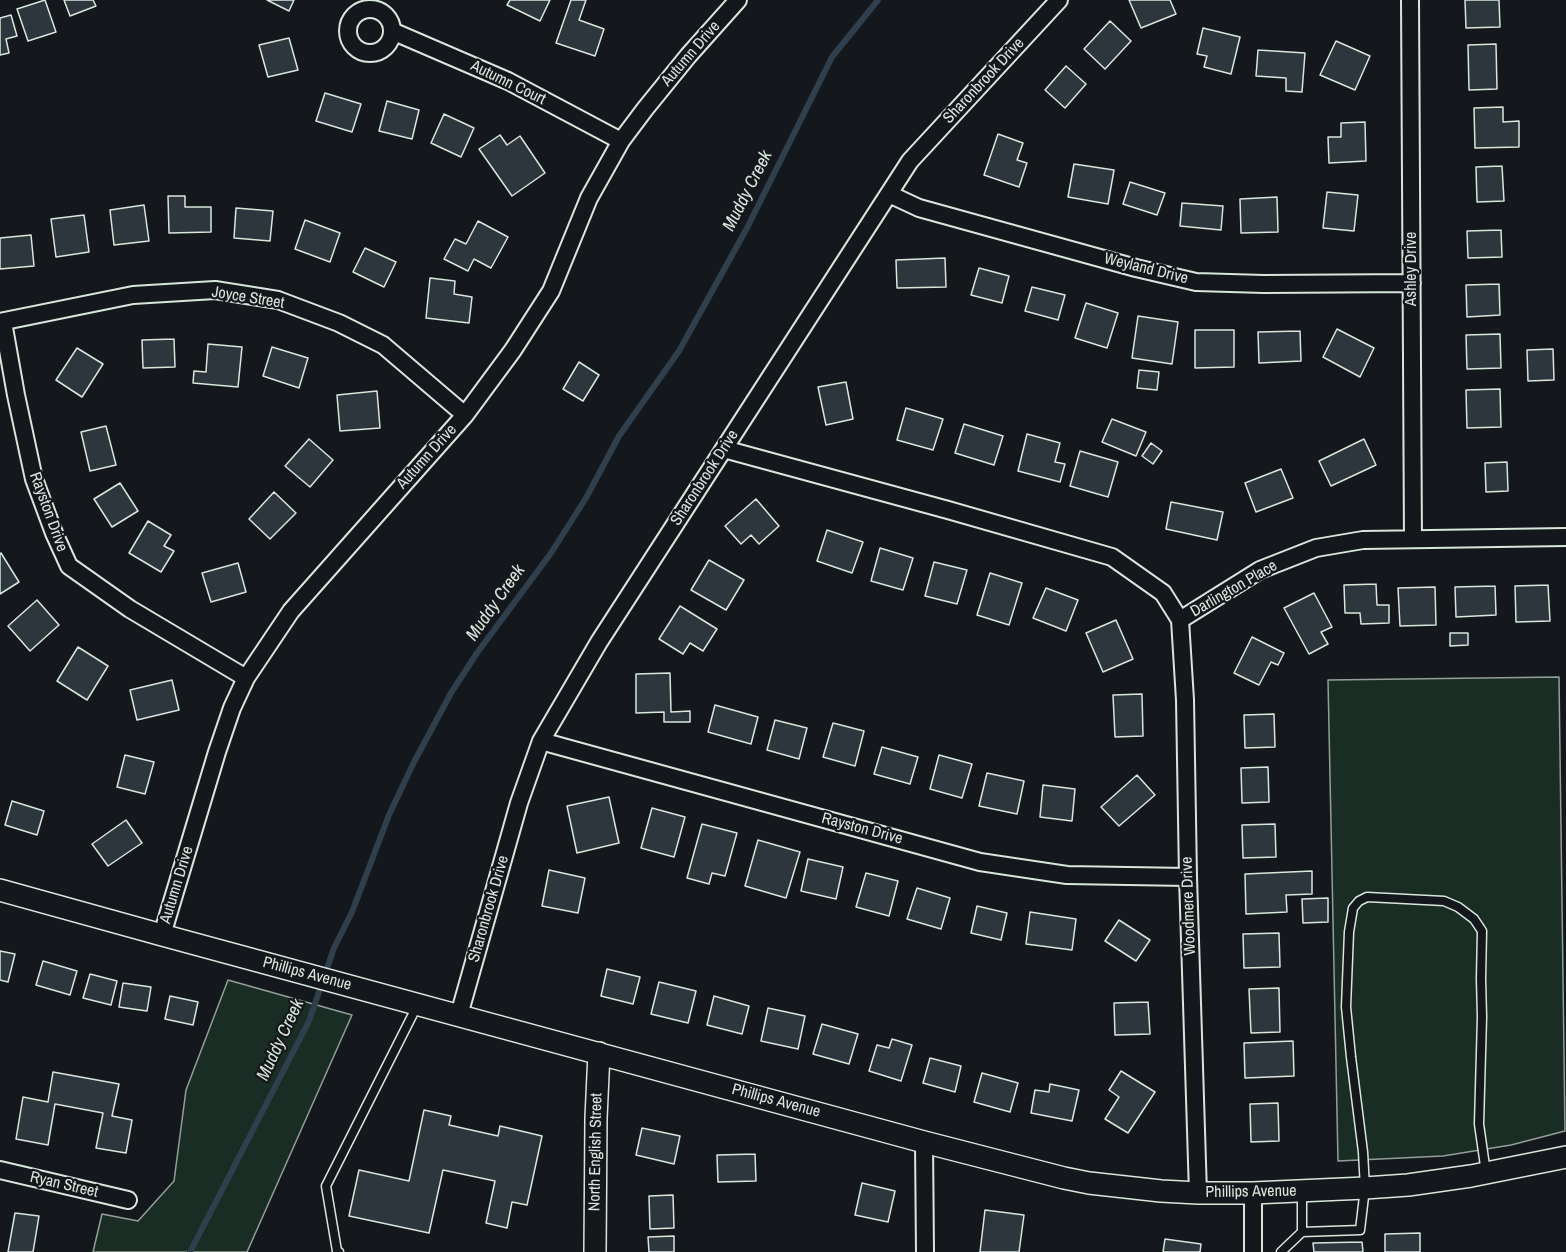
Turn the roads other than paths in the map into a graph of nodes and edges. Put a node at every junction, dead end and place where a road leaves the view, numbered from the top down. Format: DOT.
graph roads {
  1 [pos="738,0"];
  2 [pos="1059,0"];
  3 [pos="1410,0"];
  4 [pos="393,32"];
  5 [pos="621,141"];
  6 [pos="889,194"];
  7 [pos="1412,284"];
  8 [pos="2,322"];
  9 [pos="465,415"];
  10 [pos="724,449"];
  11 [pos="1566,537"];
  12 [pos="1413,539"];
  13 [pos="1180,620"];
  14 [pos="246,678"];
  15 [pos="542,741"];
  16 [pos="1188,878"];
  17 [pos="0,890"];
  18 [pos="162,936"];
  19 [pos="418,1004"];
  20 [pos="459,1015"];
  21 [pos="599,1053"];
  22 [pos="924,1142"];
  23 [pos="1566,1157"];
  24 [pos="0,1170"];
  25 [pos="1486,1173"];
  26 [pos="1365,1188"];
  27 [pos="1302,1191"];
  28 [pos="1198,1192"];
  29 [pos="1253,1193"];
  30 [pos="128,1200"];
  31 [pos="1302,1232"];
  32 [pos="339,1252"];
  33 [pos="595,1252"];
  34 [pos="925,1252"];
  35 [pos="1253,1252"];
  36 [pos="1281,1252"];
  1 -- 5 [label="street, Autumn Drive"];
  2 -- 6 [label="street, Sharonbrook Drive"];
  3 -- 7 [label="street, Ashley Drive"];
  4 -- 5 [label="street, Autumn Court"];
  5 -- 9 [label="street, Autumn Drive"];
  6 -- 7 [label="street, Weyland Drive"];
  6 -- 10 [label="street, Sharonbrook Drive"];
  7 -- 12 [label="street, Ashley Drive"];
  8 -- 9 [label="street, Joyce Street"];
  8 -- 14 [label="street, Rayston Drive"];
  9 -- 14 [label="street, Autumn Drive"];
  10 -- 13 [label="street, Darlington Place"];
  10 -- 15 [label="street, Sharonbrook Drive"];
  11 -- 12 [label="street, Darlington Place"];
  12 -- 13 [label="street, Darlington Place"];
  13 -- 16 [label="street, Woodmere Drive"];
  14 -- 18 [label="street, Autumn Drive"];
  15 -- 16 [label="street, Rayston Drive"];
  15 -- 20 [label="street, Sharonbrook Drive"];
  16 -- 28 [label="street, Woodmere Drive"];
  17 -- 18 [label="street, Phillips Avenue"];
  18 -- 19 [label="street, Phillips Avenue"];
  19 -- 20 [label="street, Phillips Avenue"];
  19 -- 32 [label="lane"];
  20 -- 21 [label="street, Phillips Avenue"];
  21 -- 22 [label="street, Phillips Avenue"];
  21 -- 33 [label="street, North English Street"];
  22 -- 28 [label="street, Phillips Avenue"];
  22 -- 34 [label="street"];
  23 -- 25 [label="street, Phillips Avenue"];
  24 -- 30 [label="street, Ryan Street"];
  25 -- 26 [label="street, Phillips Avenue"];
  25 -- 26 [label="lane"];
  26 -- 27 [label="street, Phillips Avenue"];
  26 -- 31 [label="lane"];
  27 -- 29 [label="street, Phillips Avenue"];
  27 -- 31 [label="lane"];
  28 -- 29 [label="street, Phillips Avenue"];
  29 -- 35 [label="street"];
  31 -- 36 [label="lane"];
}
